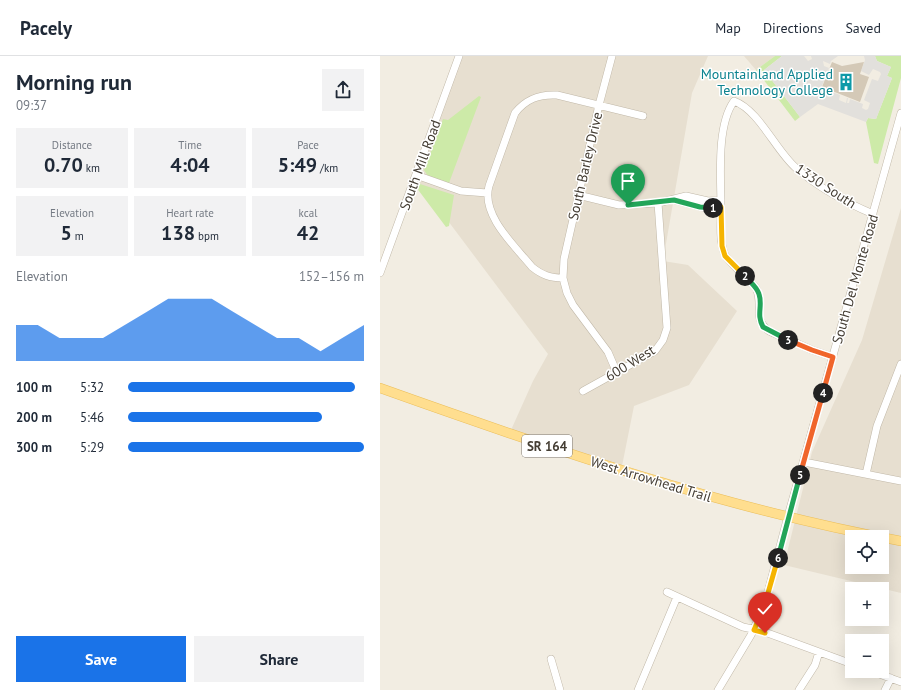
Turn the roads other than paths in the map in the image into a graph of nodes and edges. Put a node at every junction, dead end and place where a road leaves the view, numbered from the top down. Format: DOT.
graph roads {
  1 [pos="460,56"];
  2 [pos="612,56"];
  3 [pos="599,105"];
  4 [pos="901,113"];
  5 [pos="643,116"];
  6 [pos="416,175"];
  7 [pos="487,193"];
  8 [pos="578,196"];
  9 [pos="658,203"];
  10 [pos="721,204"];
  11 [pos="873,214"];
  12 [pos="380,273"];
  13 [pos="563,278"];
  14 [pos="833,357"];
  15 [pos="901,364"];
  16 [pos="617,373"];
  17 [pos="380,388"];
  18 [pos="583,391"];
  19 [pos="804,462"];
  20 [pos="866,474"];
  21 [pos="901,481"];
  22 [pos="788,516"];
  23 [pos="901,541"];
  24 [pos="667,592"];
  25 [pos="677,597"];
  26 [pos="754,630"];
  27 [pos="819,652"];
  28 [pos="551,659"];
  29 [pos="845,661"];
  30 [pos="891,678"];
  31 [pos="901,682"];
  32 [pos="560,690"];
  33 [pos="638,690"];
  34 [pos="718,690"];
  35 [pos="798,690"];
  36 [pos="885,690"];
  1 -- 6 [label="street, South Mill Road"];
  2 -- 3 [label="street, South Barley Drive"];
  3 -- 5 [label="street"];
  3 -- 7 [label="street"];
  3 -- 8 [label="street, South Barley Drive"];
  4 -- 11 [label="street, South Del Monte Road"];
  6 -- 7 [label="street"];
  6 -- 12 [label="street, South Mill Road"];
  7 -- 13 [label="street"];
  8 -- 9 [label="street"];
  8 -- 13 [label="street, South Barley Drive"];
  9 -- 10 [label="street"];
  9 -- 16 [label="street, 600 West"];
  10 -- 11 [label="street, 1330 South"];
  10 -- 14 [label="street"];
  11 -- 14 [label="street, South Del Monte Road"];
  13 -- 16 [label="street"];
  14 -- 19 [label="street, South Del Monte Road"];
  15 -- 20 [label="street"];
  16 -- 18 [label="street, 600 West"];
  17 -- 22 [label="main road, West Arrowhead Trail / SR 164"];
  19 -- 20 [label="street"];
  19 -- 22 [label="street, South Del Monte Road"];
  20 -- 21 [label="street"];
  22 -- 23 [label="main road, SR 164"];
  22 -- 26 [label="street, South Del Monte Road"];
  24 -- 25 [label="street"];
  25 -- 26 [label="street"];
  25 -- 33 [label="street"];
  26 -- 27 [label="street"];
  26 -- 34 [label="street, South Del Monte Road"];
  27 -- 29 [label="street"];
  27 -- 35 [label="street"];
  28 -- 32 [label="street"];
  30 -- 31 [label="street"];
  30 -- 36 [label="street"];
}
